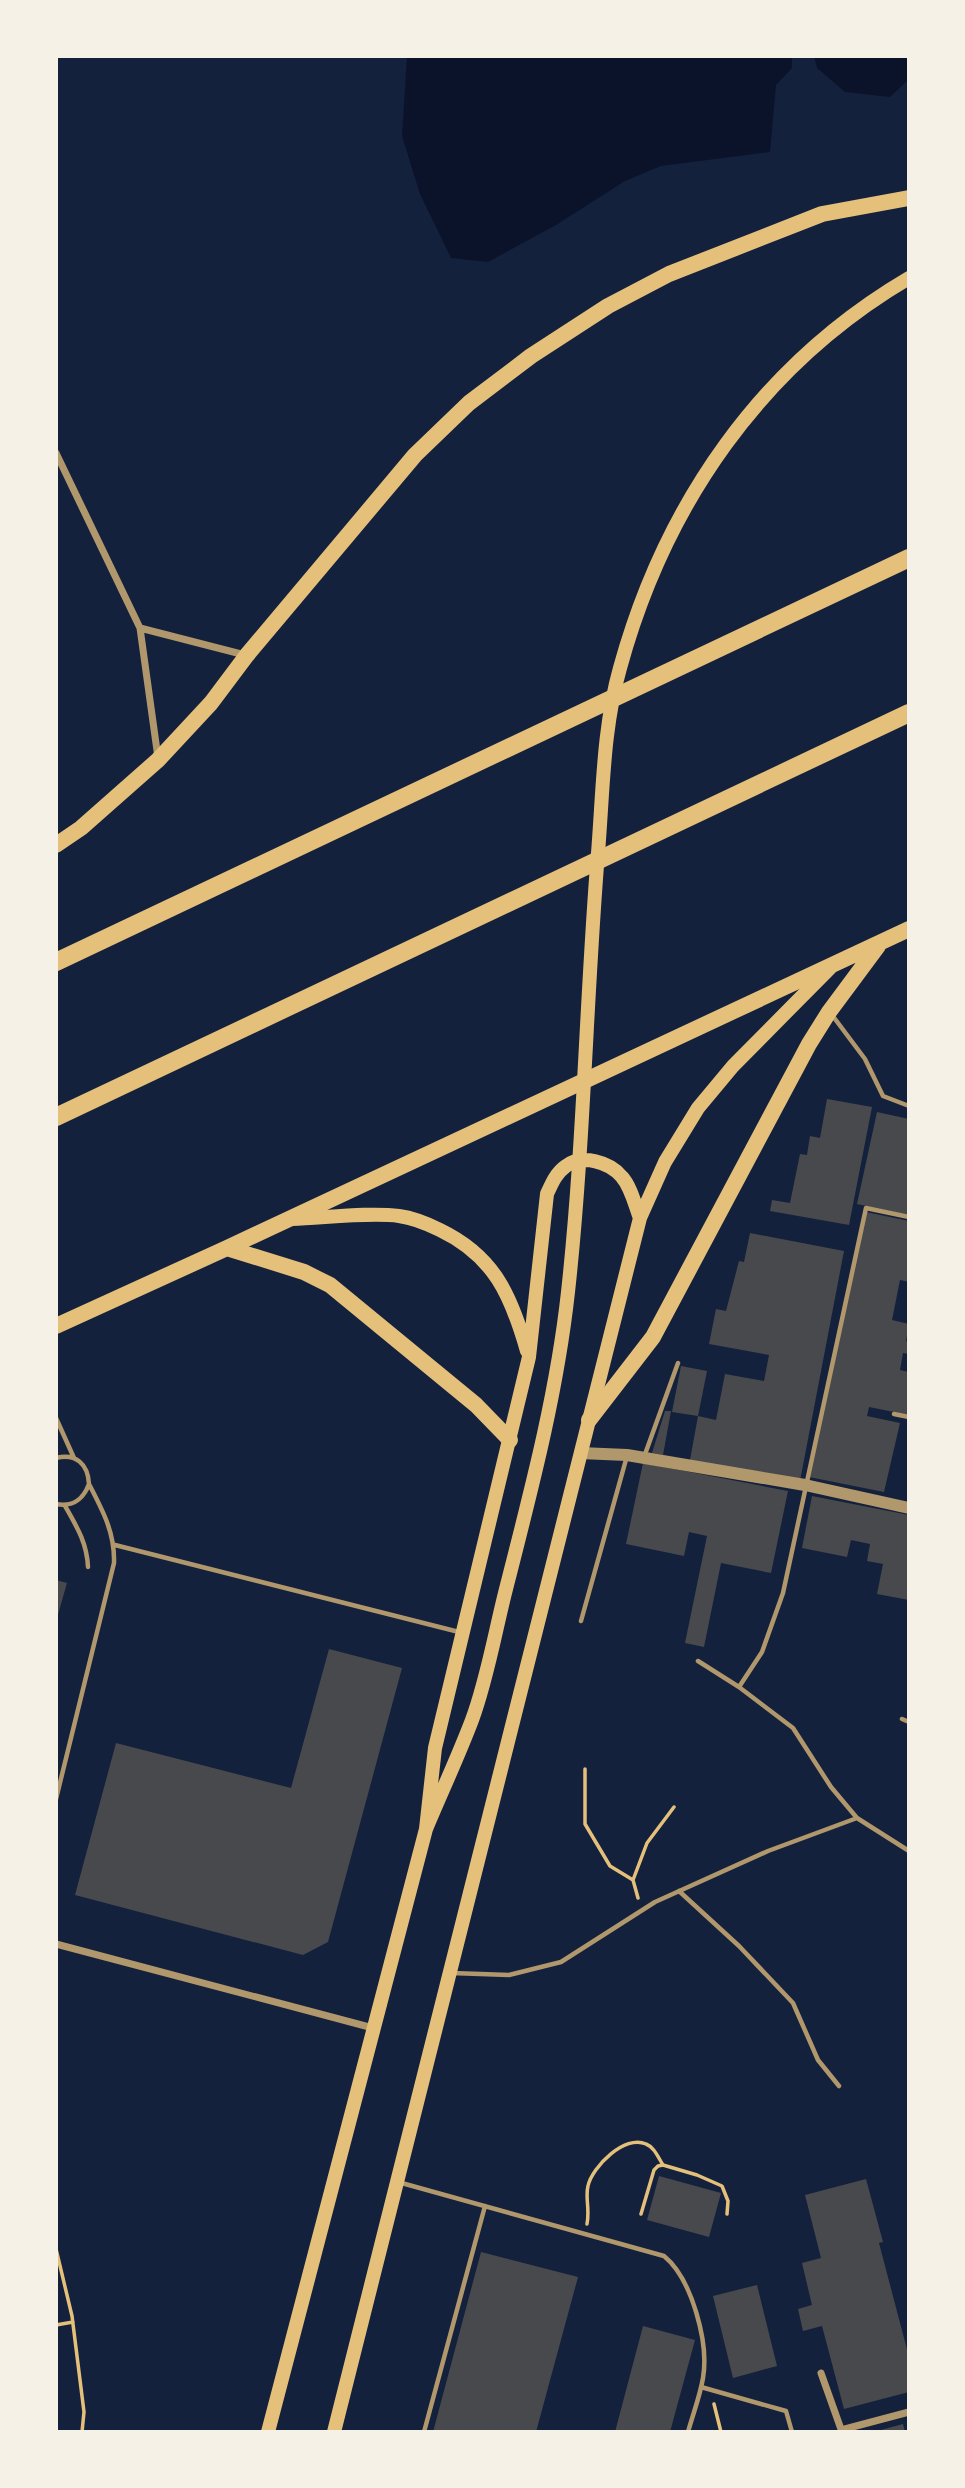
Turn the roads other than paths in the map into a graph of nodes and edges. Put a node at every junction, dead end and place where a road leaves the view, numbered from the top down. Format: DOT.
graph roads {
  1 [pos="909,198"];
  2 [pos="909,278"];
  3 [pos="56,453"];
  4 [pos="909,558"];
  5 [pos="140,628"];
  6 [pos="247,655"];
  7 [pos="909,713"];
  8 [pos="158,760"];
  9 [pos="56,845"];
  10 [pos="909,929"];
  11 [pos="881,943"];
  12 [pos="56,962"];
  13 [pos="831,967"];
  14 [pos="829,1012"];
  15 [pos="909,1106"];
  16 [pos="56,1117"];
  17 [pos="909,1217"];
  18 [pos="640,1218"];
  19 [pos="288,1219"];
  20 [pos="227,1248"];
  21 [pos="56,1326"];
  22 [pos="529,1357"];
  23 [pos="678,1363"];
  24 [pos="894,1414"];
  25 [pos="909,1417"];
  26 [pos="56,1418"];
  27 [pos="589,1420"];
  28 [pos="510,1440"];
  29 [pos="580,1453"];
  30 [pos="627,1455"];
  31 [pos="56,1458"];
  32 [pos="74,1458"];
  33 [pos="644,1458"];
  34 [pos="89,1484"];
  35 [pos="805,1485"];
  36 [pos="56,1504"];
  37 [pos="65,1506"];
  38 [pos="909,1508"];
  39 [pos="115,1545"];
  40 [pos="88,1567"];
  41 [pos="581,1621"];
  42 [pos="463,1633"];
  43 [pos="698,1661"];
  44 [pos="739,1687"];
  45 [pos="902,1719"];
  46 [pos="909,1722"];
  47 [pos="56,1799"];
  48 [pos="856,1818"];
  49 [pos="426,1829"];
  50 [pos="909,1851"];
  51 [pos="679,1891"];
  52 [pos="56,1944"];
  53 [pos="450,1972"];
  54 [pos="374,2028"];
  55 [pos="839,2086"];
  56 [pos="397,2182"];
  57 [pos="485,2206"];
  58 [pos="821,2373"];
  59 [pos="701,2387"];
  60 [pos="909,2412"];
  61 [pos="842,2431"];
  62 [pos="268,2432"];
  63 [pos="334,2432"];
  64 [pos="424,2432"];
  65 [pos="688,2432"];
  66 [pos="792,2432"];
  1 -- 6 [label="main road"];
  2 -- 49 [label="main road"];
  3 -- 5 [label="street"];
  4 -- 12 [label="highway"];
  5 -- 6 [label="street"];
  5 -- 8 [label="street"];
  6 -- 8 [label="main road"];
  7 -- 16 [label="highway"];
  8 -- 9 [label="main road"];
  10 -- 11 [label="main road"];
  11 -- 13 [label="main road"];
  11 -- 14 [label="main road"];
  13 -- 18 [label="main road"];
  13 -- 19 [label="main road"];
  14 -- 15 [label="lane"];
  14 -- 27 [label="main road"];
  17 -- 35 [label="lane"];
  18 -- 22 [label="main road"];
  18 -- 27 [label="main road"];
  19 -- 20 [label="main road"];
  19 -- 22 [label="main road"];
  20 -- 21 [label="main road"];
  20 -- 28 [label="main road"];
  22 -- 28 [label="main road"];
  23 -- 33 [label="lane"];
  24 -- 25 [label="lane"];
  26 -- 32 [label="lane"];
  27 -- 29 [label="main road"];
  28 -- 42 [label="main road"];
  29 -- 30 [label="street"];
  29 -- 53 [label="main road"];
  30 -- 33 [label="street"];
  30 -- 41 [label="lane"];
  31 -- 32 [label="lane"];
  32 -- 34 [label="lane"];
  33 -- 35 [label="street"];
  34 -- 37 [label="lane"];
  34 -- 39 [label="lane"];
  35 -- 38 [label="street"];
  35 -- 44 [label="lane"];
  36 -- 37 [label="lane"];
  37 -- 40 [label="lane"];
  39 -- 42 [label="lane"];
  39 -- 47 [label="lane"];
  42 -- 49 [label="main road"];
  43 -- 44 [label="lane"];
  44 -- 48 [label="lane"];
  45 -- 46 [label="lane"];
  48 -- 50 [label="lane"];
  48 -- 51 [label="lane"];
  49 -- 54 [label="main road"];
  51 -- 53 [label="lane"];
  51 -- 55 [label="lane"];
  52 -- 54 [label="street"];
  53 -- 56 [label="main road"];
  54 -- 62 [label="main road"];
  56 -- 57 [label="lane"];
  56 -- 63 [label="main road"];
  57 -- 59 [label="lane"];
  57 -- 64 [label="lane"];
  58 -- 61 [label="street"];
  59 -- 65 [label="lane"];
  59 -- 66 [label="lane"];
  60 -- 61 [label="street"];
}
